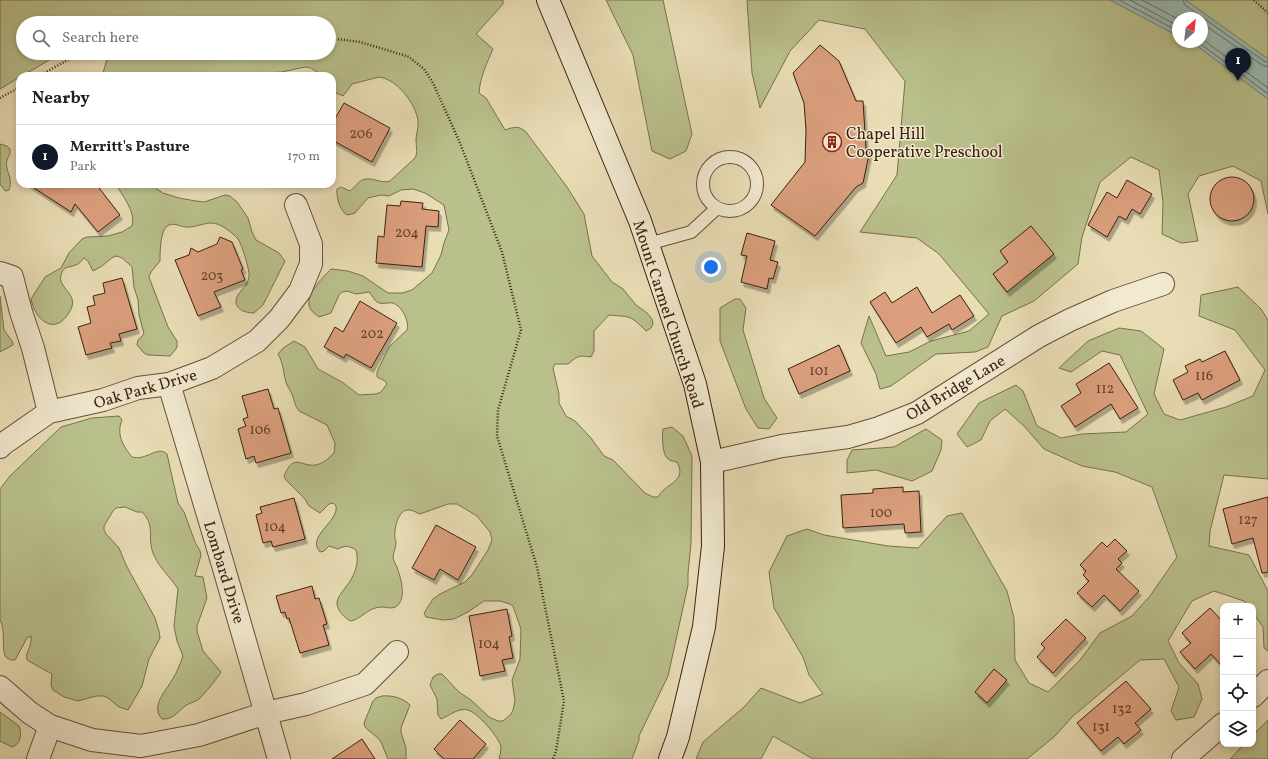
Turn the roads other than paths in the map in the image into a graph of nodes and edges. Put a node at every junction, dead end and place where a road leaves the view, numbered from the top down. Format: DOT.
graph roads {
  1 [pos="548,0"];
  2 [pos="296,205"];
  3 [pos="717,208"];
  4 [pos="648,244"];
  5 [pos="0,272"];
  6 [pos="1163,284"];
  7 [pos="169,384"];
  8 [pos="49,412"];
  9 [pos="0,447"];
  10 [pos="712,462"];
  11 [pos="397,652"];
  12 [pos="1268,681"];
  13 [pos="0,687"];
  14 [pos="1256,693"];
  15 [pos="266,713"];
  16 [pos="50,726"];
  17 [pos="1220,727"];
  18 [pos="38,759"];
  19 [pos="279,759"];
  20 [pos="670,759"];
  21 [pos="1183,759"];
  1 -- 4 [label="street, Mount Carmel Church Road"];
  2 -- 7 [label="street, Oak Park Drive"];
  3 -- 3 [label="lane"];
  3 -- 4 [label="lane"];
  4 -- 10 [label="street, Mount Carmel Church Road"];
  5 -- 8 [label="street"];
  6 -- 10 [label="street, Old Bridge Lane"];
  7 -- 8 [label="street, Oak Park Drive"];
  7 -- 15 [label="street, Lombard Drive"];
  8 -- 9 [label="street, Oak Park Drive"];
  10 -- 20 [label="street, Mount Carmel Church Road"];
  11 -- 15 [label="street"];
  12 -- 14 [label="street"];
  13 -- 16 [label="street"];
  15 -- 16 [label="street"];
  15 -- 19 [label="street, Lombard Drive"];
  16 -- 18 [label="street"];
  17 -- 21 [label="street"];
}
